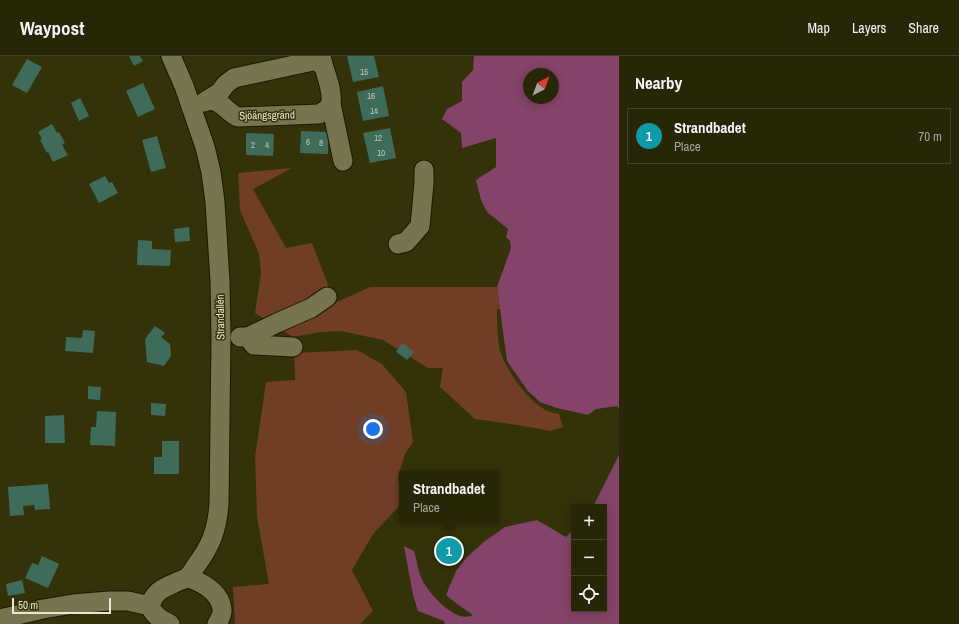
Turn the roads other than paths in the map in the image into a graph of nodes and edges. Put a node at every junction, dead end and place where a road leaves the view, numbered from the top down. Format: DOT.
graph roads {
  1 [pos="171,56"];
  2 [pos="322,61"];
  3 [pos="197,103"];
  4 [pos="331,104"];
  5 [pos="343,161"];
  6 [pos="424,170"];
  7 [pos="398,244"];
  8 [pos="326,297"];
  9 [pos="221,337"];
  10 [pos="248,337"];
  11 [pos="293,347"];
  12 [pos="188,577"];
  13 [pos="150,606"];
  14 [pos="0,619"];
  15 [pos="170,624"];
  16 [pos="217,624"];
  1 -- 3 [label="street, Strandallén"];
  2 -- 3 [label="street"];
  2 -- 4 [label="street"];
  3 -- 4 [label="street, Sjöängsgränd"];
  3 -- 9 [label="street, Strandallén"];
  4 -- 5 [label="street"];
  6 -- 7 [label="street"];
  8 -- 10 [label="street"];
  9 -- 10 [label="street"];
  9 -- 12 [label="street, Strandallén"];
  10 -- 11 [label="street"];
  12 -- 13 [label="street, Strandallén"];
  12 -- 16 [label="street"];
  13 -- 14 [label="street"];
  13 -- 15 [label="street"];
}
